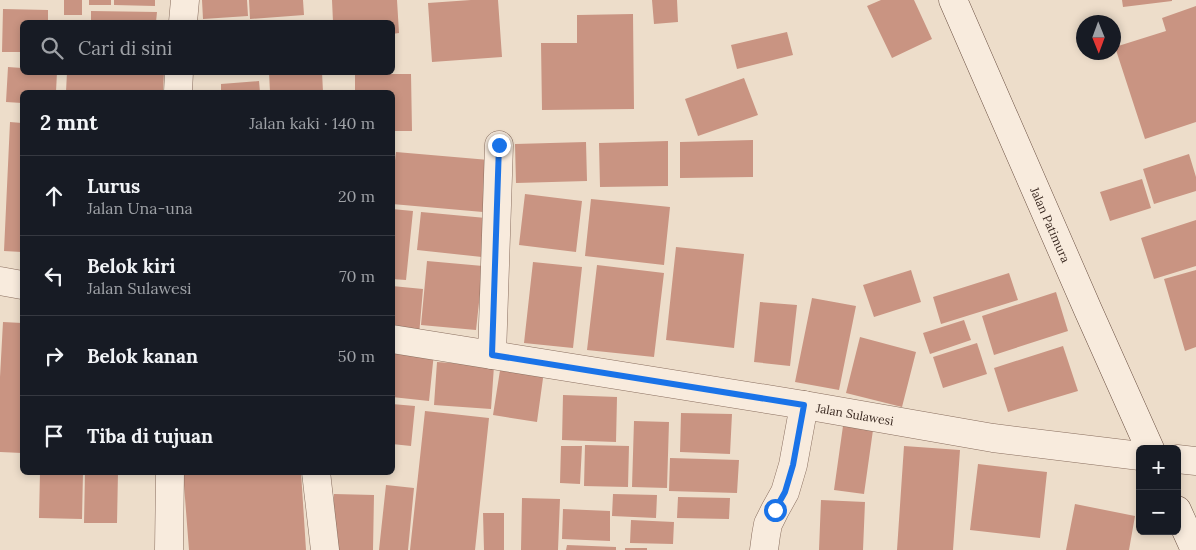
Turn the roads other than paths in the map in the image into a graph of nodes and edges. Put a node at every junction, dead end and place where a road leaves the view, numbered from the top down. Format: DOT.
graph roads {
  1 [pos="185,0"];
  2 [pos="953,0"];
  3 [pos="183,20"];
  4 [pos="179,75"];
  5 [pos="178,90"];
  6 [pos="499,145"];
  7 [pos="0,282"];
  8 [pos="20,285"];
  9 [pos="395,339"];
  10 [pos="492,355"];
  11 [pos="804,405"];
  12 [pos="1148,445"];
  13 [pos="1136,456"];
  14 [pos="1181,459"];
  15 [pos="1196,461"];
  16 [pos="170,475"];
  17 [pos="316,475"];
  18 [pos="1181,519"];
  19 [pos="168,550"];
  20 [pos="325,550"];
  21 [pos="764,550"];
  22 [pos="1195,550"];
  1 -- 3 [label="street"];
  2 -- 12 [label="street, Jalan Patimura"];
  4 -- 5 [label="street"];
  6 -- 10 [label="street"];
  7 -- 8 [label="street"];
  9 -- 10 [label="street, Jalan Sulawesi"];
  10 -- 11 [label="street, Jalan Sulawesi"];
  11 -- 13 [label="street, Jalan Sulawesi"];
  11 -- 21 [label="street"];
  14 -- 15 [label="street"];
  16 -- 19 [label="street"];
  17 -- 20 [label="street"];
  18 -- 22 [label="street"];
}
